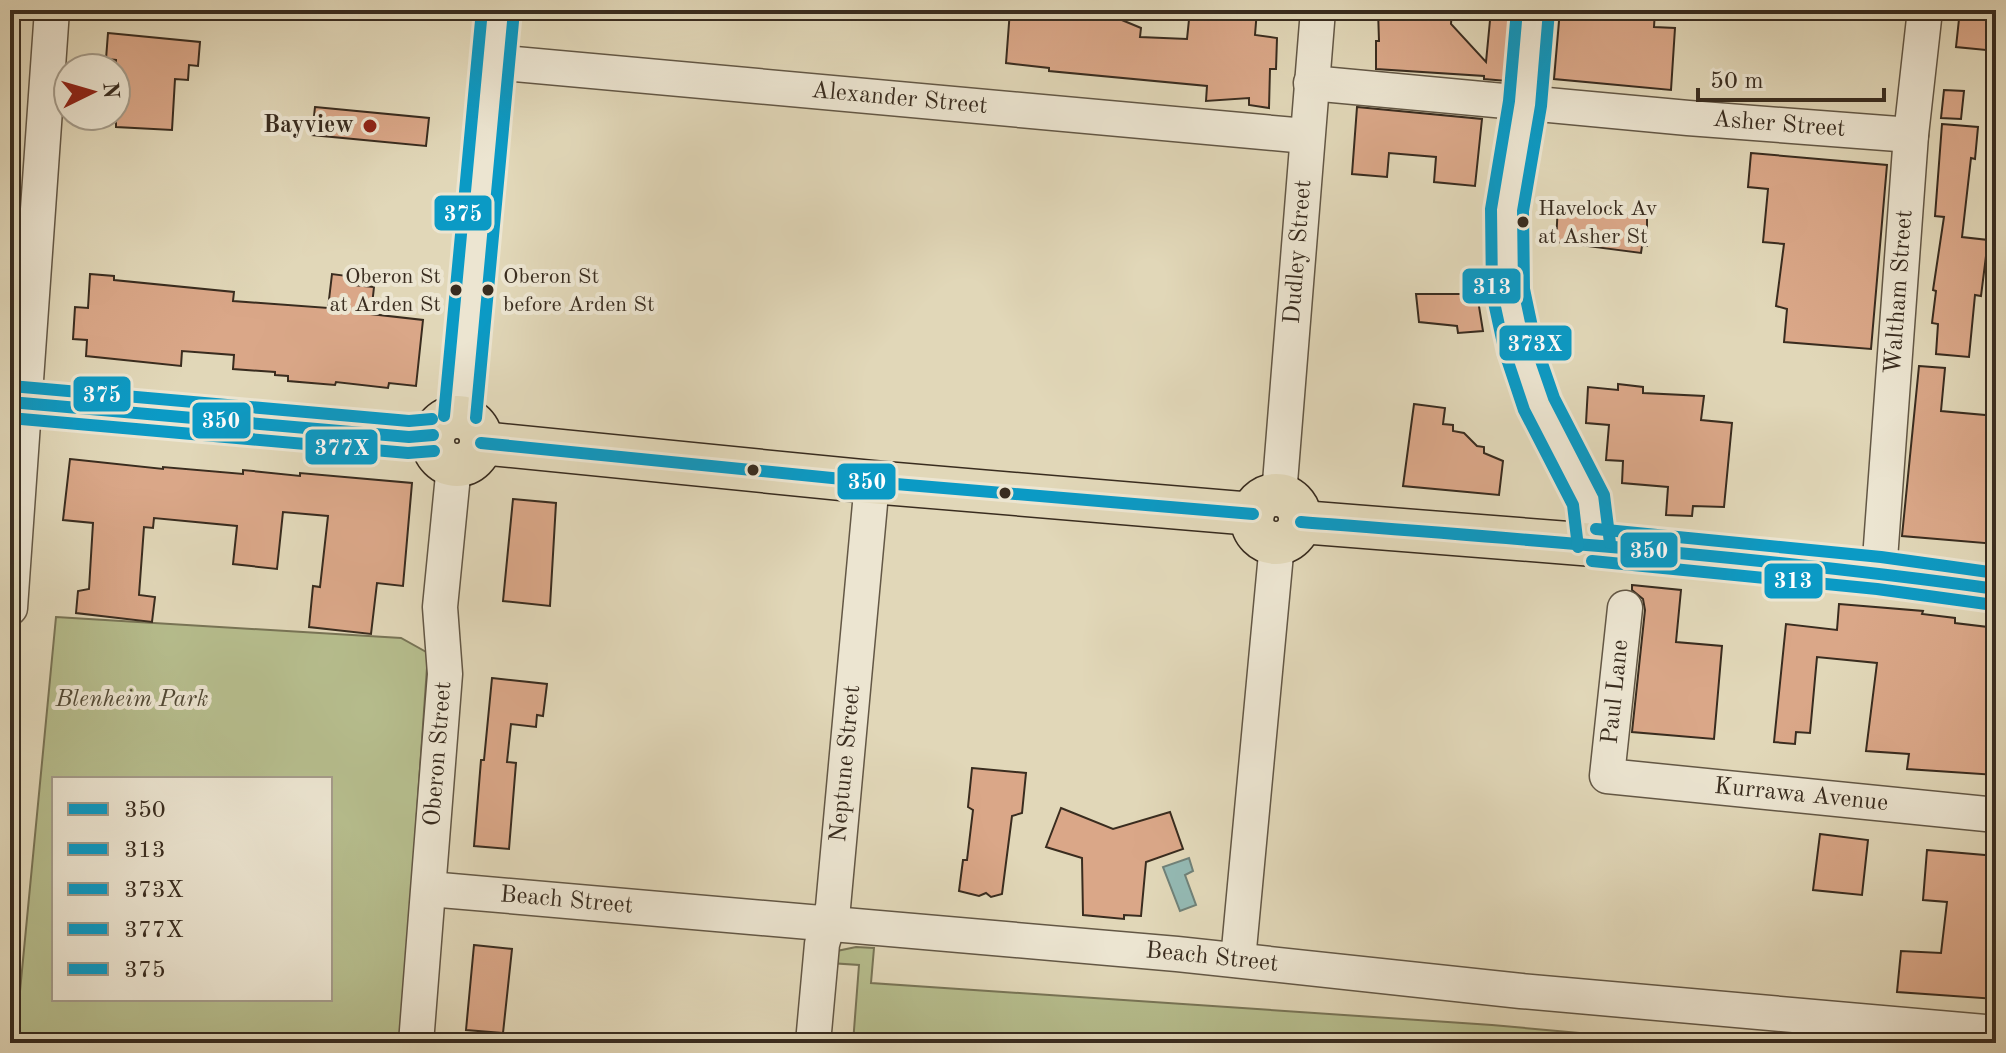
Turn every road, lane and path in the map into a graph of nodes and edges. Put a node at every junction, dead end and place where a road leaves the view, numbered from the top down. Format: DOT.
graph roads {
  1 [pos="52,10"];
  2 [pos="498,10"];
  3 [pos="1318,10"];
  4 [pos="1533,10"];
  5 [pos="1925,10"];
  6 [pos="493,62"];
  7 [pos="1311,83"];
  8 [pos="1525,103"];
  9 [pos="1911,135"];
  10 [pos="1306,136"];
  11 [pos="18,403"];
  12 [pos="457,440"];
  13 [pos="872,482"];
  14 [pos="1277,519"];
  15 [pos="1594,545"];
  16 [pos="1879,573"];
  17 [pos="1996,589"];
  18 [pos="10,608"];
  19 [pos="1625,608"];
  20 [pos="1607,776"];
  21 [pos="1996,815"];
  22 [pos="429,889"];
  23 [pos="827,926"];
  24 [pos="1238,960"];
  25 [pos="1996,1033"];
  26 [pos="416,1043"];
  27 [pos="813,1043"];
  1 -- 11 [label="street"];
  2 -- 6 [label="street, Oberon Street"];
  3 -- 7 [label="street, Dudley Street"];
  4 -- 8 [label="street"];
  5 -- 9 [label="street, Waltham Street"];
  6 -- 10 [label="street, Alexander Street"];
  6 -- 12 [label="street, Oberon Street"];
  7 -- 8 [label="street, Asher Street"];
  7 -- 10 [label="street, Dudley Street"];
  8 -- 9 [label="street, Asher Street"];
  8 -- 15 [label="street"];
  9 -- 16 [label="street, Waltham Street"];
  10 -- 14 [label="street, Dudley Street"];
  11 -- 12 [label="main road"];
  11 -- 18 [label="street"];
  12 -- 13 [label="main road"];
  12 -- 22 [label="street, Oberon Street"];
  13 -- 14 [label="main road"];
  13 -- 23 [label="street, Neptune Street"];
  14 -- 15 [label="main road"];
  14 -- 24 [label="street, Dudley Street"];
  15 -- 16 [label="main road"];
  16 -- 17 [label="main road"];
  19 -- 20 [label="street, Paul Lane"];
  20 -- 21 [label="street, Kurrawa Avenue"];
  22 -- 23 [label="street, Beach Street"];
  22 -- 26 [label="street, Oberon Street"];
  23 -- 24 [label="street, Beach Street"];
  23 -- 27 [label="street, Neptune Street"];
  24 -- 25 [label="street, Beach Street"];
}
